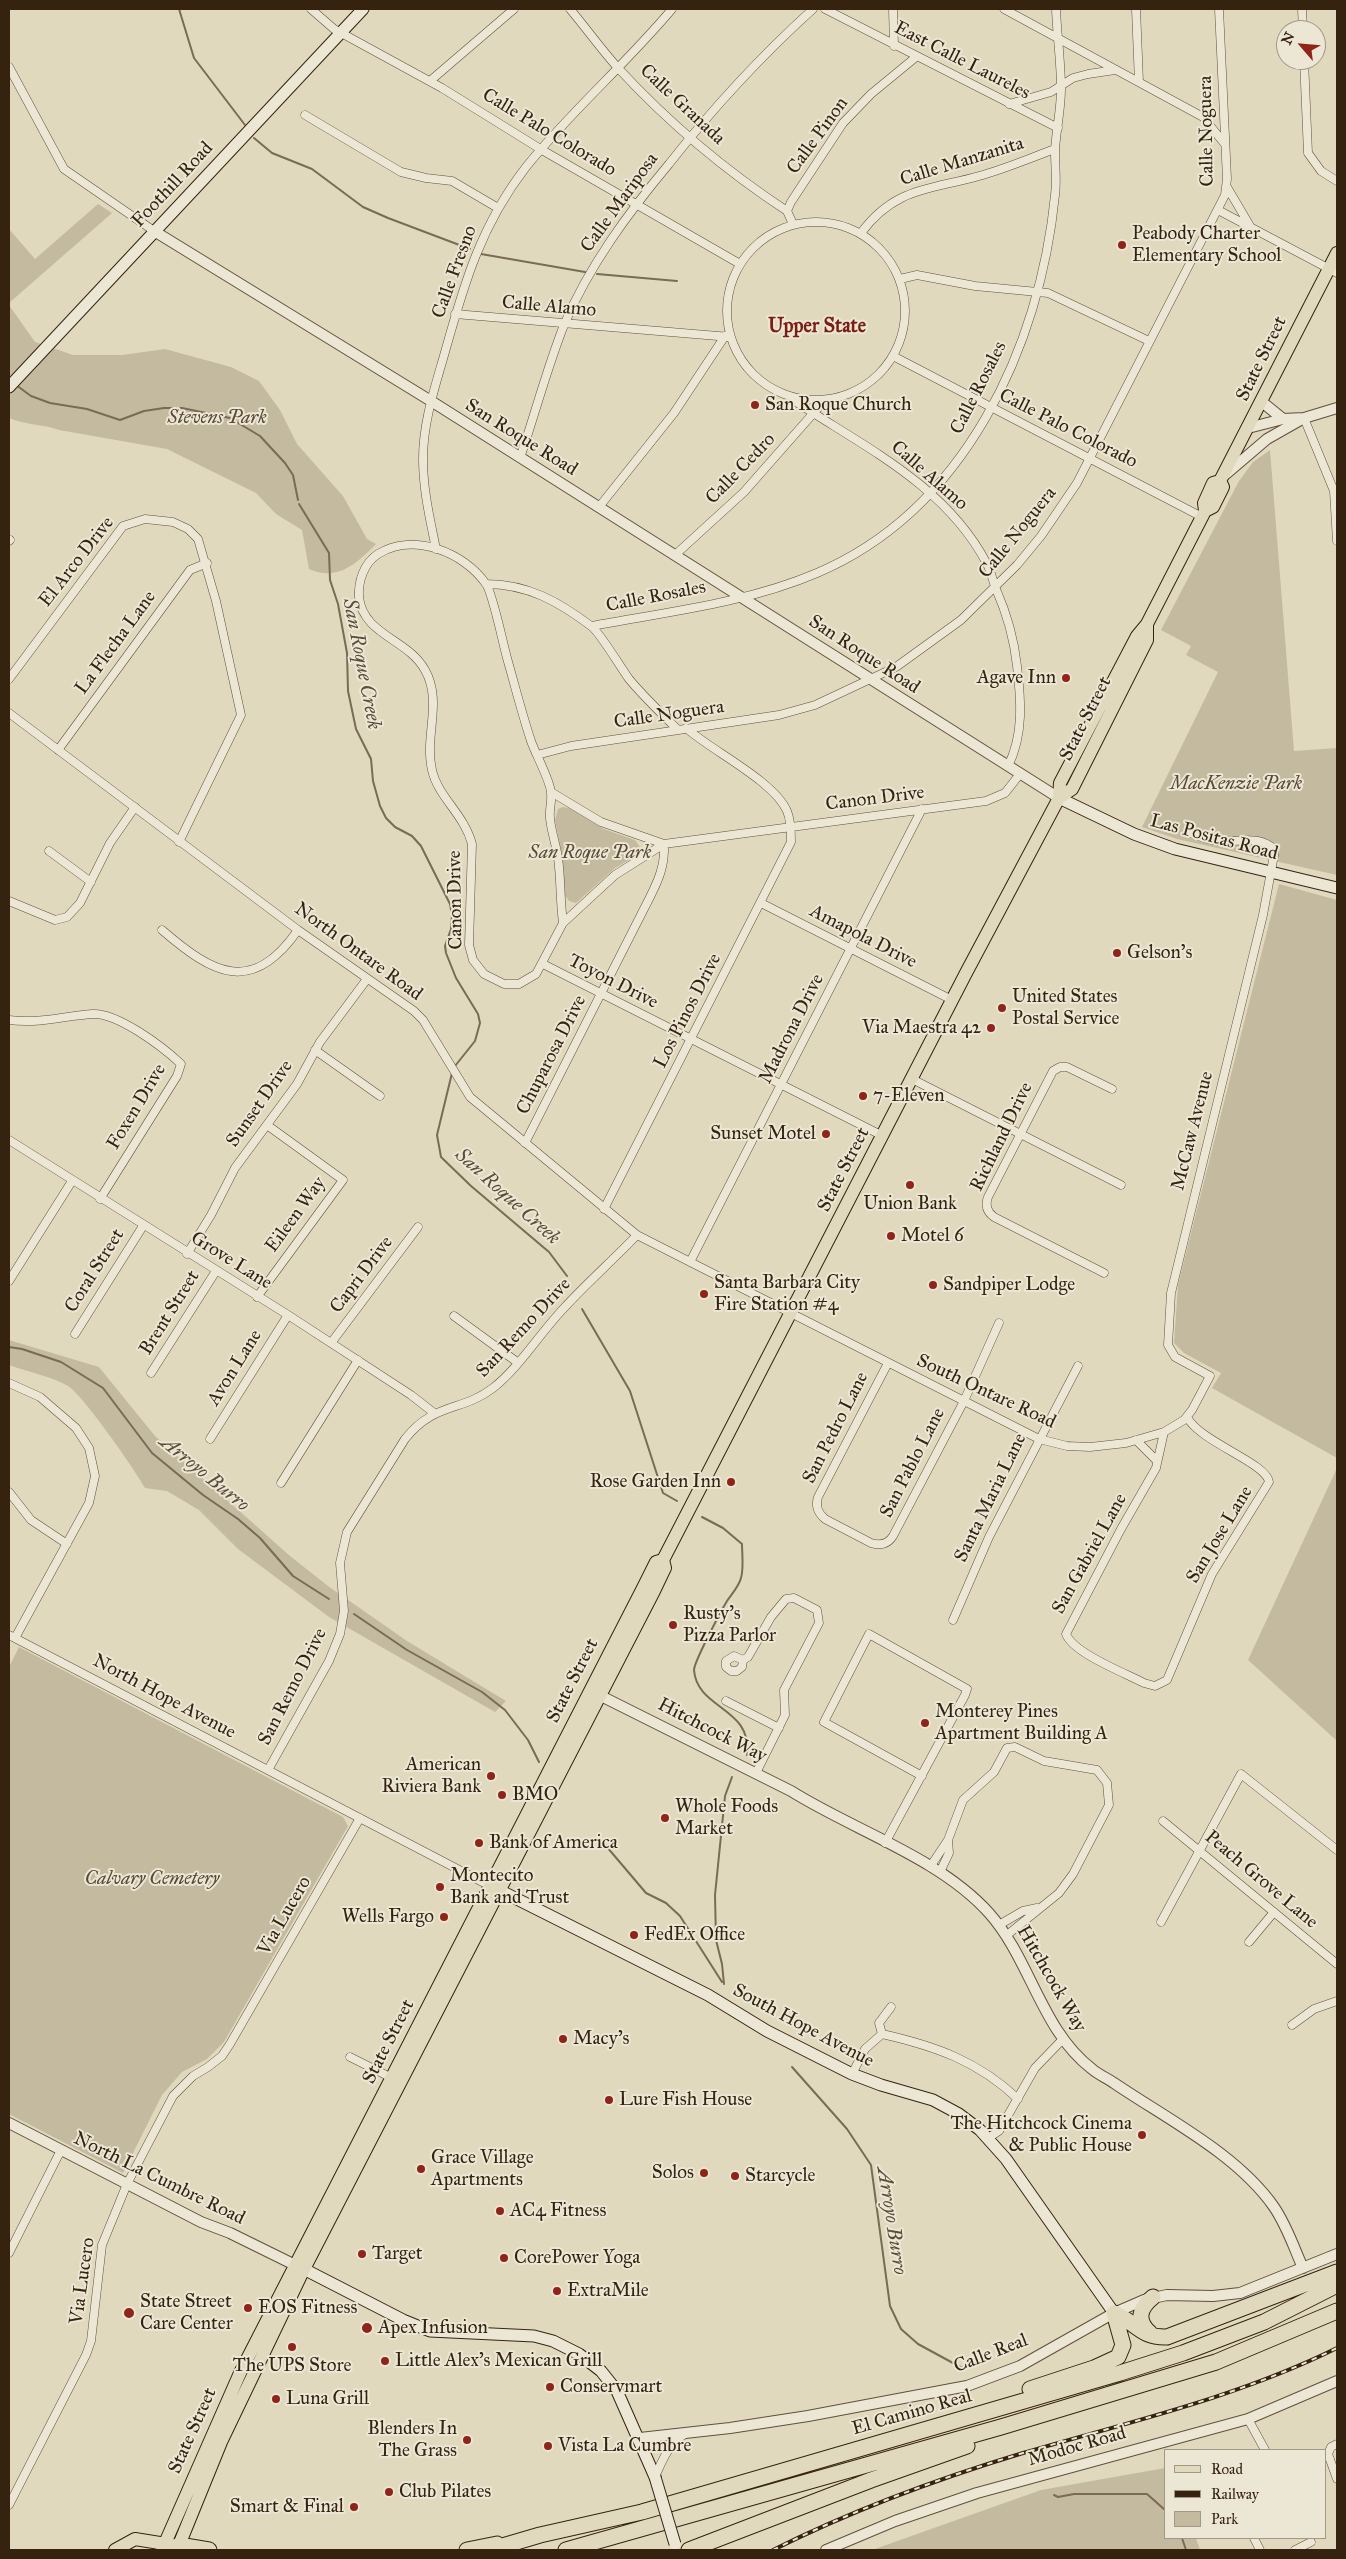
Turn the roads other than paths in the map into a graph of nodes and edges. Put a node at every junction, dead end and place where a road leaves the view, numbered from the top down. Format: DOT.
graph roads {
  1 [pos="311,9"];
  2 [pos="363,9"];
  3 [pos="514,9"];
  4 [pos="570,9"];
  5 [pos="672,9"];
  6 [pos="813,9"];
  7 [pos="825,9"];
  8 [pos="893,9"];
  9 [pos="1004,9"];
  10 [pos="1056,9"];
  11 [pos="1136,9"];
  12 [pos="1219,9"];
  13 [pos="341,32"];
  14 [pos="1057,38"];
  15 [pos="894,46"];
  16 [pos="916,56"];
  17 [pos="9,67"];
  18 [pos="618,68"];
  19 [pos="1115,70"];
  20 [pos="1304,70"];
  21 [pos="430,81"];
  22 [pos="1139,82"];
  23 [pos="1061,87"];
  24 [pos="1009,104"];
  25 [pos="305,115"];
  26 [pos="1058,128"];
  27 [pos="690,137"];
  28 [pos="1224,143"];
  29 [pos="1055,149"];
  30 [pos="542,150"];
  31 [pos="1337,181"];
  32 [pos="1227,187"];
  33 [pos="637,203"];
  34 [pos="498,208"];
  35 [pos="1218,210"];
  36 [pos="787,211"];
  37 [pos="793,224"];
  38 [pos="1251,228"];
  39 [pos="154,231"];
  40 [pos="861,233"];
  41 [pos="1337,253"];
  42 [pos="740,264"];
  43 [pos="1333,270"];
  44 [pos="900,279"];
  45 [pos="1038,291"];
  46 [pos="455,314"];
  47 [pos="564,325"];
  48 [pos="728,337"];
  49 [pos="1149,341"];
  50 [pos="893,356"];
  51 [pos="9,387"];
  52 [pos="787,396"];
  53 [pos="824,400"];
  54 [pos="431,402"];
  55 [pos="1262,402"];
  56 [pos="991,408"];
  57 [pos="1337,408"];
  58 [pos="813,413"];
  59 [pos="1304,418"];
  60 [pos="1283,419"];
  61 [pos="1248,428"];
  62 [pos="520,458"];
  63 [pos="1090,460"];
  64 [pos="1221,479"];
  65 [pos="930,495"];
  66 [pos="598,507"];
  67 [pos="1204,514"];
  68 [pos="1336,527"];
  69 [pos="1337,542"];
  70 [pos="436,548"];
  71 [pos="675,555"];
  72 [pos="206,563"];
  73 [pos="486,584"];
  74 [pos="996,587"];
  75 [pos="742,597"];
  76 [pos="592,626"];
  77 [pos="9,679"];
  78 [pos="871,681"];
  79 [pos="9,713"];
  80 [pos="682,728"];
  81 [pos="58,750"];
  82 [pos="537,755"];
  83 [pos="1008,766"];
  84 [pos="1020,774"];
  85 [pos="552,792"];
  86 [pos="1059,798"];
  87 [pos="135,807"];
  88 [pos="922,810"];
  89 [pos="790,826"];
  90 [pos="1191,833"];
  91 [pos="179,842"];
  92 [pos="664,844"];
  93 [pos="49,852"];
  94 [pos="1272,873"];
  95 [pos="91,882"];
  96 [pos="1337,888"];
  97 [pos="9,902"];
  98 [pos="761,904"];
  99 [pos="563,923"];
  100 [pos="162,930"];
  101 [pos="298,930"];
  102 [pos="851,949"];
  103 [pos="543,964"];
  104 [pos="367,979"];
  105 [pos="601,994"];
  106 [pos="952,1000"];
  107 [pos="9,1020"];
  108 [pos="692,1040"];
  109 [pos="315,1050"];
  110 [pos="912,1079"];
  111 [pos="781,1086"];
  112 [pos="1112,1089"];
  113 [pos="380,1096"];
  114 [pos="267,1125"];
  115 [pos="1021,1134"];
  116 [pos="883,1136"];
  117 [pos="9,1140"];
  118 [pos="525,1143"];
  119 [pos="72,1181"];
  120 [pos="1121,1185"];
  121 [pos="100,1199"];
  122 [pos="604,1209"];
  123 [pos="143,1226"];
  124 [pos="418,1227"];
  125 [pos="637,1234"];
  126 [pos="188,1254"];
  127 [pos="690,1262"];
  128 [pos="216,1271"];
  129 [pos="1104,1273"];
  130 [pos="9,1281"];
  131 [pos="257,1297"];
  132 [pos="792,1312"];
  133 [pos="288,1315"];
  134 [pos="454,1316"];
  135 [pos="999,1324"];
  136 [pos="75,1334"];
  137 [pos="331,1343"];
  138 [pos="358,1360"];
  139 [pos="517,1362"];
  140 [pos="888,1363"];
  141 [pos="1078,1366"];
  142 [pos="151,1373"];
  143 [pos="1210,1376"];
  144 [pos="9,1383"];
  145 [pos="964,1401"];
  146 [pos="434,1413"];
  147 [pos="1187,1417"];
  148 [pos="1164,1432"];
  149 [pos="210,1439"];
  150 [pos="1038,1439"];
  151 [pos="1136,1440"];
  152 [pos="1158,1461"];
  153 [pos="281,1483"];
  154 [pos="9,1492"];
  155 [pos="893,1536"];
  156 [pos="67,1544"];
  157 [pos="952,1620"];
  158 [pos="12,1636"];
  159 [pos="743,1660"];
  160 [pos="1168,1677"];
  161 [pos="595,1693"];
  162 [pos="726,1701"];
  163 [pos="779,1728"];
  164 [pos="746,1769"];
  165 [pos="268,1770"];
  166 [pos="922,1776"];
  167 [pos="360,1818"];
  168 [pos="1163,1821"];
  169 [pos="948,1840"];
  170 [pos="885,1843"];
  171 [pos="1337,1850"];
  172 [pos="1200,1851"];
  173 [pos="930,1867"];
  174 [pos="940,1872"];
  175 [pos="495,1888"];
  176 [pos="1039,1908"];
  177 [pos="1274,1912"];
  178 [pos="1161,1922"];
  179 [pos="999,1925"];
  180 [pos="1007,1935"];
  181 [pos="1249,1942"];
  182 [pos="1337,1964"];
  183 [pos="1337,2001"];
  184 [pos="891,2007"];
  185 [pos="1292,2025"];
  186 [pos="882,2034"];
  187 [pos="1063,2039"];
  188 [pos="350,2057"];
  189 [pos="852,2074"];
  190 [pos="396,2080"];
  191 [pos="1018,2099"];
  192 [pos="9,2123"];
  193 [pos="988,2138"];
  194 [pos="61,2150"];
  195 [pos="128,2184"];
  196 [pos="9,2253"];
  197 [pos="1337,2254"];
  198 [pos="299,2267"];
  199 [pos="1303,2268"];
  200 [pos="1337,2272"];
  201 [pos="1337,2285"];
  202 [pos="1153,2297"];
  203 [pos="1337,2311"];
  204 [pos="1114,2313"];
  205 [pos="1155,2338"];
  206 [pos="1337,2381"];
  207 [pos="1248,2419"];
  208 [pos="952,2422"];
  209 [pos="1001,2427"];
  210 [pos="687,2433"];
  211 [pos="640,2438"];
  212 [pos="1337,2444"];
  213 [pos="1264,2449"];
  214 [pos="655,2477"];
  215 [pos="1337,2479"];
  216 [pos="9,2505"];
  217 [pos="540,2535"];
  218 [pos="1310,2540"];
  219 [pos="171,2547"];
  220 [pos="675,2547"];
  221 [pos="116,2550"];
  222 [pos="209,2550"];
  223 [pos="467,2550"];
  224 [pos="489,2550"];
  225 [pos="566,2550"];
  226 [pos="689,2550"];
  227 [pos="826,2550"];
  228 [pos="1295,2550"];
  229 [pos="1316,2550"];
  1 -- 13 [label="street, Calle Palo Colorado"];
  2 -- 13 [label="main road, Foothill Road"];
  3 -- 21 [label="street"];
  4 -- 18 [label="street, Calle Granada"];
  5 -- 18 [label="street, Calle Fresno"];
  6 -- 27 [label="street, Calle Mariposa"];
  7 -- 15 [label="street, East Calle Laureles"];
  8 -- 15 [label="street"];
  9 -- 14 [label="street"];
  10 -- 14 [label="street, Calle Rosales"];
  11 -- 22 [label="street"];
  12 -- 28 [label="street, Calle Noguera"];
  13 -- 21 [label="street, Calle Palo Colorado"];
  13 -- 39 [label="main road, Foothill Road"];
  14 -- 19 [label="street"];
  14 -- 23 [label="street, Calle Rosales"];
  15 -- 16 [label="street, East Calle Laureles"];
  16 -- 24 [label="street, East Calle Laureles"];
  16 -- 36 [label="street, Calle Pinon"];
  17 -- 39 [label="street, San Roque Road"];
  18 -- 27 [label="street, Calle Granada"];
  18 -- 30 [label="street, Calle Fresno"];
  19 -- 22 [label="street"];
  19 -- 23 [label="street"];
  20 -- 31 [label="street"];
  21 -- 30 [label="street, Calle Palo Colorado"];
  22 -- 28 [label="street"];
  23 -- 24 [label="street"];
  23 -- 26 [label="street, Calle Rosales"];
  24 -- 26 [label="street, East Calle Laureles"];
  25 -- 34 [label="street"];
  26 -- 29 [label="street, Calle Rosales"];
  27 -- 33 [label="street, Calle Mariposa"];
  27 -- 36 [label="street, Calle Granada"];
  28 -- 32 [label="street, Calle Noguera"];
  29 -- 40 [label="street, Calle Manzanita"];
  29 -- 45 [label="street, Calle Rosales"];
  30 -- 33 [label="street, Calle Palo Colorado"];
  30 -- 34 [label="street, Calle Fresno"];
  32 -- 35 [label="street, Calle Noguera"];
  32 -- 38 [label="street"];
  33 -- 42 [label="street, Calle Palo Colorado"];
  33 -- 47 [label="street, Calle Mariposa"];
  34 -- 46 [label="street, Calle Fresno"];
  35 -- 38 [label="street"];
  35 -- 49 [label="street, Calle Noguera"];
  36 -- 37 [label="street"];
  37 -- 40 [label="street"];
  37 -- 42 [label="street"];
  38 -- 43 [label="street"];
  39 -- 51 [label="main road, Foothill Road"];
  39 -- 54 [label="street, San Roque Road"];
  40 -- 44 [label="street"];
  41 -- 43 [label="main road, State Street"];
  42 -- 48 [label="street"];
  43 -- 55 [label="main road, State Street"];
  44 -- 45 [label="street"];
  44 -- 50 [label="street"];
  45 -- 49 [label="street"];
  45 -- 56 [label="street, Calle Rosales"];
  46 -- 47 [label="street, Calle Alamo"];
  46 -- 54 [label="street, Calle Fresno"];
  47 -- 48 [label="street, Calle Alamo"];
  47 -- 62 [label="street, Calle Mariposa"];
  48 -- 52 [label="street"];
  48 -- 66 [label="street"];
  49 -- 63 [label="street, Calle Noguera"];
  50 -- 53 [label="street"];
  50 -- 56 [label="street, Calle Palo Colorado"];
  52 -- 53 [label="street"];
  52 -- 58 [label="street, Calle Alamo"];
  53 -- 58 [label="street, Calle Cedro"];
  54 -- 62 [label="street, San Roque Road"];
  54 -- 70 [label="street, Calle Fresno"];
  55 -- 60 [label="street"];
  55 -- 61 [label="main road, State Street"];
  56 -- 63 [label="street, Calle Palo Colorado"];
  56 -- 65 [label="street, Calle Rosales"];
  57 -- 59 [label="street"];
  58 -- 65 [label="street, Calle Alamo"];
  58 -- 71 [label="street, Calle Cedro"];
  59 -- 60 [label="street"];
  59 -- 64 [label="street"];
  59 -- 68 [label="street"];
  60 -- 61 [label="street"];
  61 -- 64 [label="main road, State Street"];
  62 -- 66 [label="street, San Roque Road"];
  63 -- 67 [label="street, Calle Palo Colorado"];
  63 -- 74 [label="street, Calle Noguera"];
  64 -- 67 [label="main road, State Street"];
  65 -- 74 [label="street, Calle Alamo"];
  65 -- 75 [label="street, Calle Rosales"];
  66 -- 71 [label="street, San Roque Road"];
  67 -- 86 [label="main road, State Street"];
  68 -- 69 [label="street"];
  70 -- 73 [label="street, Canon Drive"];
  70 -- 103 [label="street, Canon Drive"];
  71 -- 75 [label="street, San Roque Road"];
  72 -- 77 [label="street, El Arco Drive"];
  72 -- 81 [label="street, La Flecha Lane"];
  72 -- 91 [label="street, El Arco Drive"];
  73 -- 76 [label="street"];
  73 -- 82 [label="street"];
  74 -- 78 [label="street, Calle Noguera"];
  74 -- 83 [label="street, Calle Alamo"];
  75 -- 76 [label="street, Calle Rosales"];
  75 -- 78 [label="street, San Roque Road"];
  76 -- 80 [label="street"];
  78 -- 80 [label="street, Calle Noguera"];
  78 -- 83 [label="street, San Roque Road"];
  79 -- 81 [label="street, North Ontare Road"];
  80 -- 82 [label="street, Calle Noguera"];
  80 -- 89 [label="street"];
  81 -- 87 [label="street, North Ontare Road"];
  82 -- 85 [label="street"];
  83 -- 84 [label="street, San Roque Road"];
  84 -- 86 [label="street, San Roque Road"];
  84 -- 88 [label="street, Canon Drive"];
  85 -- 92 [label="street, Canon Drive"];
  85 -- 99 [label="street"];
  86 -- 94 [label="main road, Las Positas Road"];
  86 -- 106 [label="main road, State Street"];
  87 -- 91 [label="street, North Ontare Road"];
  87 -- 95 [label="street"];
  88 -- 89 [label="street, Canon Drive"];
  88 -- 102 [label="street, Madrona Drive"];
  89 -- 92 [label="street, Canon Drive"];
  89 -- 98 [label="street, Los Pinos Drive"];
  90 -- 94 [label="street, McCaw Avenue"];
  91 -- 101 [label="street, North Ontare Road"];
  92 -- 99 [label="street, Canon Drive"];
  92 -- 105 [label="street, Chuparosa Drive"];
  93 -- 95 [label="street"];
  94 -- 96 [label="main road, Las Positas Road"];
  94 -- 143 [label="street, McCaw Avenue"];
  95 -- 97 [label="street"];
  98 -- 102 [label="street, Amapola Drive"];
  98 -- 108 [label="street, Los Pinos Drive"];
  99 -- 103 [label="street, Canon Drive"];
  100 -- 101 [label="street"];
  101 -- 104 [label="street, North Ontare Road"];
  102 -- 106 [label="street, Amapola Drive"];
  102 -- 111 [label="street, Madrona Drive"];
  103 -- 105 [label="street, Toyon Drive"];
  104 -- 109 [label="street, Sunset Drive"];
  104 -- 118 [label="street, North Ontare Road"];
  105 -- 108 [label="street, Toyon Drive"];
  105 -- 118 [label="street, Chuparosa Drive"];
  106 -- 110 [label="main road, State Street"];
  107 -- 121 [label="street, Foxen Drive"];
  108 -- 111 [label="street, Toyon Drive"];
  108 -- 122 [label="street, Los Pinos Drive"];
  109 -- 113 [label="street"];
  109 -- 114 [label="street, Sunset Drive"];
  110 -- 115 [label="street"];
  110 -- 116 [label="main road, State Street"];
  111 -- 116 [label="street, Toyon Drive"];
  111 -- 127 [label="street, Madrona Drive"];
  112 -- 115 [label="street, Richland Drive"];
  114 -- 126 [label="street, Sunset Drive"];
  114 -- 131 [label="street, Eileen Way"];
  115 -- 120 [label="street"];
  115 -- 129 [label="street, Richland Drive"];
  116 -- 132 [label="main road, State Street"];
  117 -- 119 [label="street, Grove Lane"];
  118 -- 122 [label="street, North Ontare Road"];
  119 -- 121 [label="street, Grove Lane"];
  119 -- 130 [label="street"];
  121 -- 123 [label="street, Grove Lane"];
  122 -- 125 [label="street, North Ontare Road"];
  123 -- 126 [label="street, Grove Lane"];
  123 -- 136 [label="street, Coral Street"];
  124 -- 137 [label="street, Capri Drive"];
  125 -- 127 [label="street, North Ontare Road"];
  125 -- 139 [label="street, San Remo Drive"];
  126 -- 128 [label="street, Grove Lane"];
  127 -- 132 [label="street, North Ontare Road"];
  128 -- 131 [label="street, Grove Lane"];
  128 -- 142 [label="street, Brent Street"];
  131 -- 133 [label="street, Grove Lane"];
  132 -- 140 [label="street, South Ontare Road"];
  132 -- 161 [label="main road, State Street"];
  133 -- 137 [label="street, Grove Lane"];
  133 -- 149 [label="street, Avon Lane"];
  134 -- 139 [label="street"];
  135 -- 145 [label="street, San Pablo Lane"];
  137 -- 138 [label="street, Grove Lane"];
  138 -- 146 [label="street, Grove Lane"];
  138 -- 153 [label="street"];
  139 -- 146 [label="street, San Remo Drive"];
  140 -- 145 [label="street, South Ontare Road"];
  140 -- 155 [label="street, San Pedro Lane"];
  141 -- 150 [label="street, Santa Maria Lane"];
  143 -- 147 [label="street, South Ontare Road"];
  144 -- 156 [label="street"];
  145 -- 150 [label="street, South Ontare Road"];
  145 -- 155 [label="street, San Pablo Lane"];
  146 -- 165 [label="street, San Remo Drive"];
  147 -- 148 [label="street, South Ontare Road"];
  147 -- 160 [label="street, San Jose Lane"];
  148 -- 151 [label="street, South Ontare Road"];
  148 -- 152 [label="street, San Gabriel Lane"];
  150 -- 151 [label="street, South Ontare Road"];
  150 -- 157 [label="street, Santa Maria Lane"];
  151 -- 152 [label="street"];
  152 -- 160 [label="street, San Gabriel Lane"];
  154 -- 156 [label="street"];
  156 -- 158 [label="street"];
  158 -- 165 [label="street, North Hope Avenue"];
  159 -- 163 [label="street"];
  161 -- 164 [label="street, Hitchcock Way"];
  161 -- 175 [label="main road, State Street"];
  162 -- 163 [label="street"];
  163 -- 164 [label="street"];
  164 -- 170 [label="street, Hitchcock Way"];
  165 -- 167 [label="street, North Hope Avenue"];
  166 -- 166 [label="street"];
  166 -- 170 [label="street"];
  167 -- 175 [label="street, North Hope Avenue"];
  167 -- 195 [label="street, Via Lucero"];
  168 -- 172 [label="street, Peach Grove Lane"];
  169 -- 173 [label="street"];
  169 -- 174 [label="street"];
  169 -- 176 [label="street"];
  170 -- 173 [label="street, Hitchcock Way"];
  171 -- 172 [label="street"];
  172 -- 177 [label="street, Peach Grove Lane"];
  172 -- 178 [label="street"];
  173 -- 174 [label="street, Hitchcock Way"];
  174 -- 179 [label="street, Hitchcock Way"];
  175 -- 189 [label="main road, South Hope Avenue"];
  175 -- 190 [label="main road, State Street"];
  176 -- 179 [label="street"];
  176 -- 180 [label="street"];
  177 -- 181 [label="street"];
  177 -- 182 [label="street, Peach Grove Lane"];
  179 -- 180 [label="street, Hitchcock Way"];
  180 -- 187 [label="street, Hitchcock Way"];
  183 -- 185 [label="street"];
  184 -- 186 [label="street"];
  186 -- 189 [label="street"];
  186 -- 191 [label="street"];
  187 -- 191 [label="street"];
  187 -- 199 [label="street, Hitchcock Way"];
  188 -- 190 [label="street"];
  189 -- 193 [label="main road, South Hope Avenue"];
  190 -- 198 [label="main road, State Street"];
  191 -- 193 [label="street"];
  192 -- 194 [label="street, North La Cumbre Road"];
  193 -- 204 [label="main road, South Hope Avenue"];
  194 -- 195 [label="street, North La Cumbre Road"];
  194 -- 196 [label="street"];
  195 -- 198 [label="street, North La Cumbre Road"];
  195 -- 216 [label="street, Via Lucero"];
  197 -- 199 [label="street, Calle Real"];
  198 -- 211 [label="main road"];
  198 -- 219 [label="main road, State Street"];
  199 -- 202 [label="street, Calle Real"];
  200 -- 205 [label="highway"];
  201 -- 208 [label="highway, El Camino Real"];
  202 -- 204 [label="street, Calle Real"];
  202 -- 205 [label="highway"];
  203 -- 209 [label="highway, El Camino Real"];
  204 -- 205 [label="highway"];
  204 -- 208 [label="highway"];
  204 -- 210 [label="street, Calle Real"];
  206 -- 207 [label="street, Modoc Road"];
  207 -- 213 [label="street"];
  207 -- 227 [label="street, Modoc Road"];
  208 -- 217 [label="highway, El Camino Real"];
  209 -- 225 [label="highway, El Camino Real"];
  209 -- 226 [label="highway"];
  210 -- 211 [label="street, Calle Real"];
  210 -- 214 [label="street"];
  211 -- 214 [label="main road"];
  212 -- 215 [label="street"];
  214 -- 220 [label="main road, bridge"];
  217 -- 223 [label="highway"];
  217 -- 224 [label="highway, El Camino Real"];
  218 -- 228 [label="street"];
  218 -- 229 [label="street"];
  219 -- 221 [label="main road"];
  219 -- 222 [label="highway"];
}
